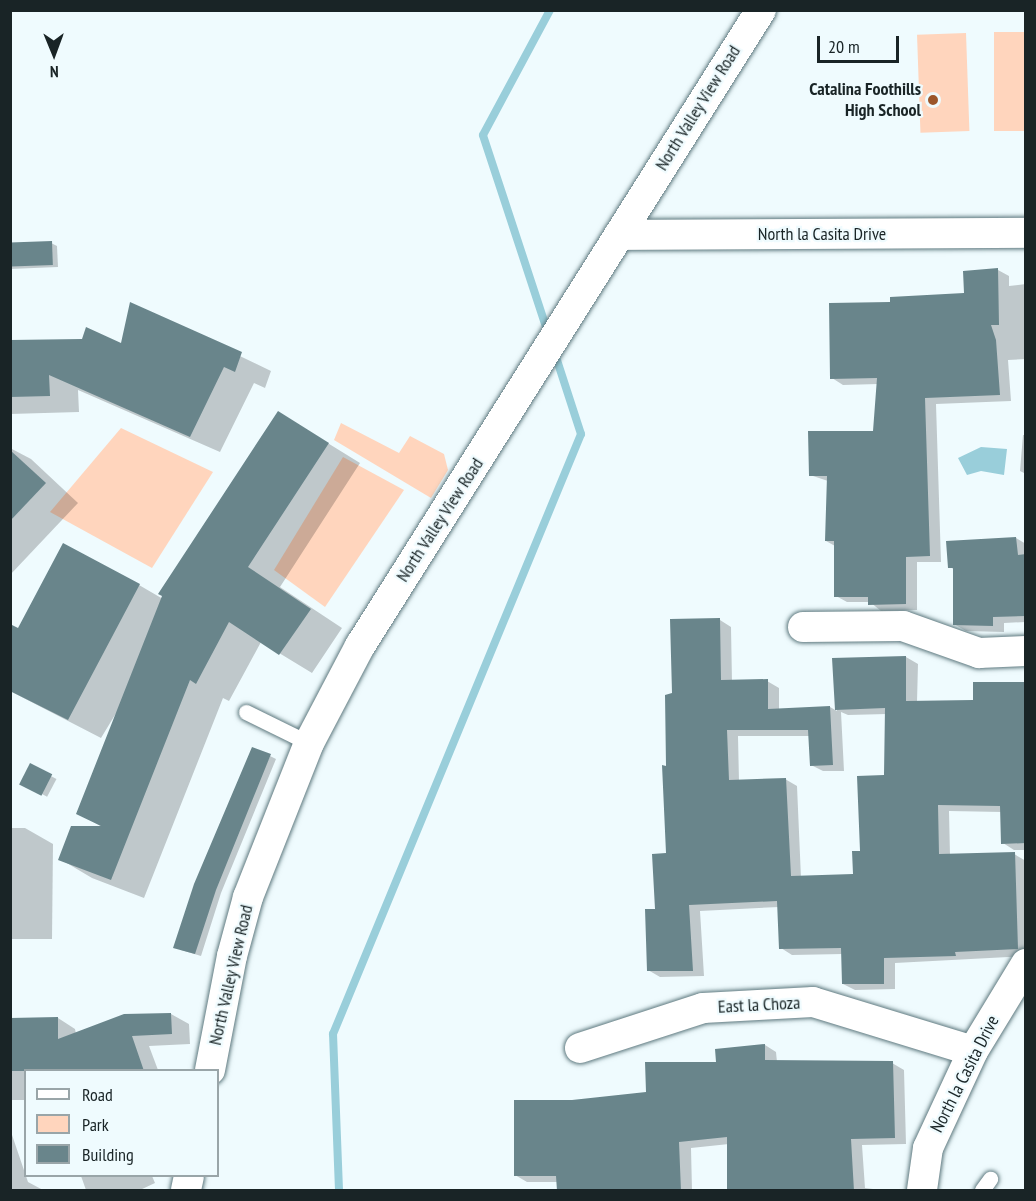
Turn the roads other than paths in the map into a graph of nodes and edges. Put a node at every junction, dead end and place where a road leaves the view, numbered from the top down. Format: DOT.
graph roads {
  1 [pos="761,10"];
  2 [pos="1026,233"];
  3 [pos="620,235"];
  4 [pos="803,627"];
  5 [pos="1026,651"];
  6 [pos="246,712"];
  7 [pos="309,743"];
  8 [pos="1026,964"];
  9 [pos="580,1048"];
  10 [pos="973,1051"];
  11 [pos="210,1069"];
  12 [pos="922,1191"];
  1 -- 3 [label="street, North Valley View Road"];
  2 -- 3 [label="street, North la Casita Drive"];
  3 -- 7 [label="street, North Valley View Road"];
  4 -- 5 [label="street"];
  6 -- 7 [label="lane"];
  7 -- 11 [label="street, North Valley View Road"];
  8 -- 10 [label="street, North la Casita Drive"];
  9 -- 10 [label="street, East la Choza"];
  10 -- 12 [label="street, North la Casita Drive"];
}
